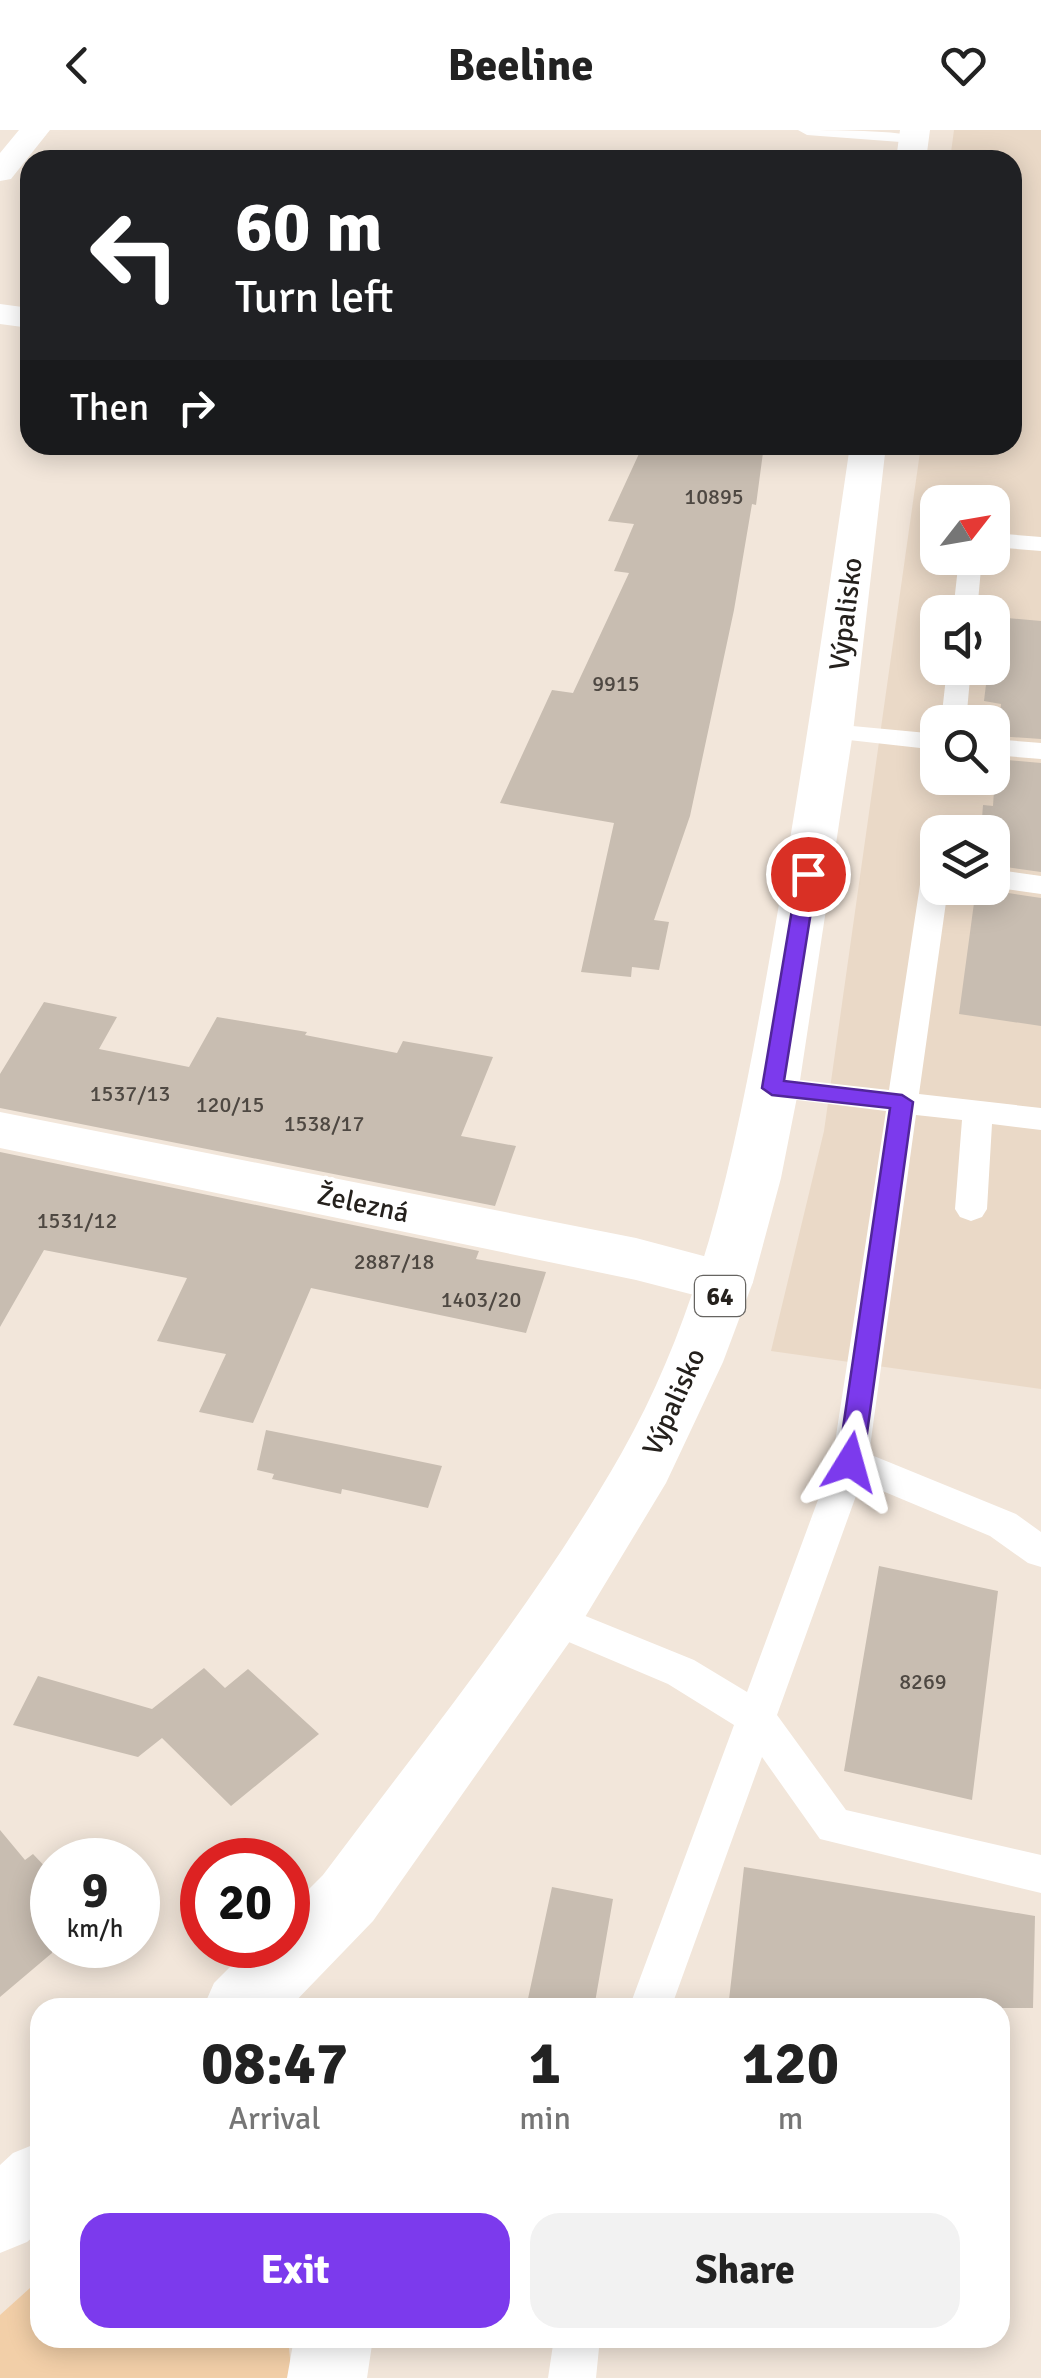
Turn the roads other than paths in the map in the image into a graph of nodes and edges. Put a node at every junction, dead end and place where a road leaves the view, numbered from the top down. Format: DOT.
graph roads {
  1 [pos="35,130"];
  2 [pos="807,130"];
  3 [pos="913,143"];
  4 [pos="0,172"];
  5 [pos="867,455"];
  6 [pos="1010,541"];
  7 [pos="1041,544"];
  8 [pos="831,732"];
  9 [pos="920,740"];
  10 [pos="1010,748"];
  11 [pos="1041,751"];
  12 [pos="1010,880"];
  13 [pos="1041,884"];
  14 [pos="931,905"];
  15 [pos="772,1088"];
  16 [pos="902,1102"];
  17 [pos="978,1111"];
  18 [pos="1041,1118"];
  19 [pos="0,1130"];
  20 [pos="970,1209"];
  21 [pos="725,1282"];
  22 [pos="850,1462"];
  23 [pos="1041,1552"];
  24 [pos="550,1618"];
  25 [pos="757,1719"];
  26 [pos="1041,1874"];
  27 [pos="253,1998"];
  28 [pos="654,1998"];
  29 [pos="30,2189"];
  30 [pos="0,2215"];
  31 [pos="332,2348"];
  32 [pos="576,2348"];
  33 [pos="327,2378"];
  34 [pos="572,2378"];
  1 -- 4 [label="main road"];
  2 -- 3 [label="lane"];
  5 -- 8 [label="main road, Výpalisko / 64"];
  6 -- 7 [label="lane"];
  8 -- 9 [label="lane"];
  8 -- 15 [label="main road, Výpalisko / 64"];
  10 -- 11 [label="lane"];
  12 -- 13 [label="lane"];
  14 -- 16 [label="lane"];
  15 -- 16 [label="lane"];
  15 -- 21 [label="main road, Výpalisko / 64"];
  16 -- 17 [label="lane"];
  16 -- 22 [label="lane"];
  17 -- 18 [label="lane"];
  17 -- 20 [label="lane"];
  19 -- 21 [label="main road, Železná"];
  21 -- 24 [label="main road, Výpalisko / 64"];
  22 -- 23 [label="lane"];
  22 -- 25 [label="lane"];
  24 -- 25 [label="lane"];
  24 -- 27 [label="main road, Výpalisko / 64"];
  25 -- 26 [label="lane"];
  25 -- 28 [label="lane"];
  29 -- 30 [label="main road"];
  31 -- 33 [label="main road"];
  32 -- 34 [label="lane"];
}
